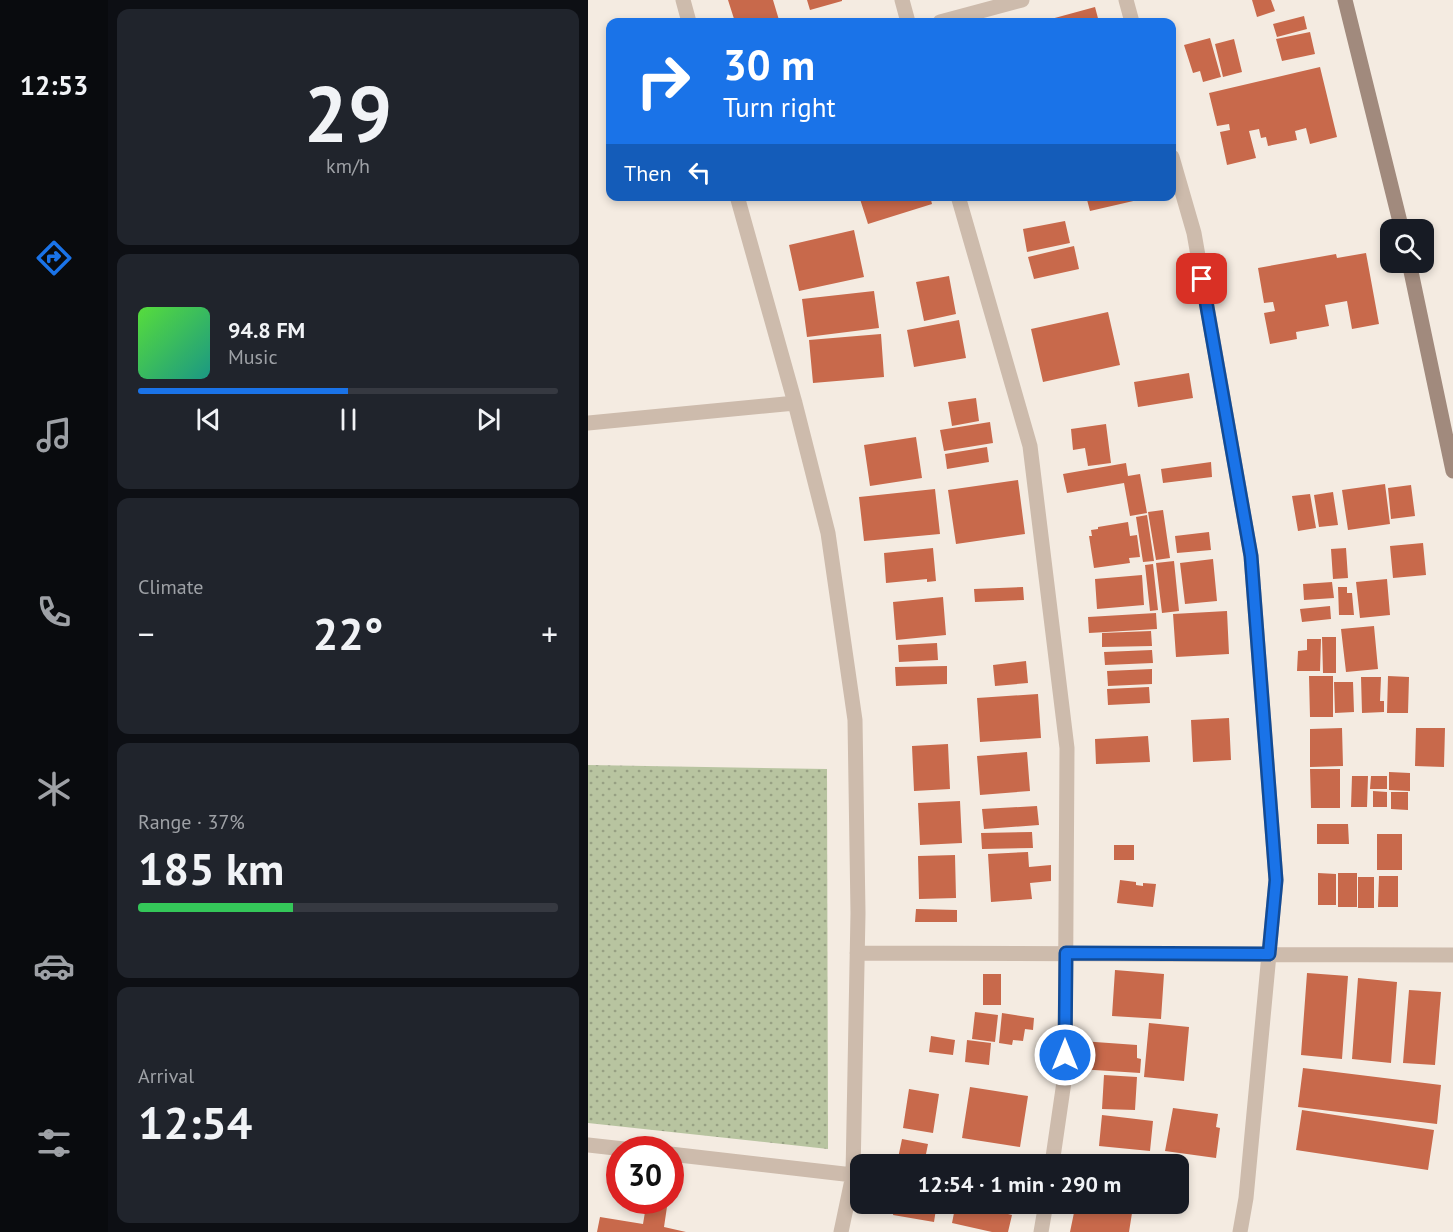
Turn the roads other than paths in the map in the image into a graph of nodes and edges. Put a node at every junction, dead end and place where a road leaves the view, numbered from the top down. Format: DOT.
graph roads {
  1 [pos="683,0"];
  2 [pos="902,0"];
  3 [pos="1022,0"];
  4 [pos="1126,0"];
  5 [pos="1345,0"];
  6 [pos="688,18"];
  7 [pos="907,18"];
  8 [pos="955,18"];
  9 [pos="1131,18"];
  10 [pos="1176,171"];
  11 [pos="738,201"];
  12 [pos="959,201"];
  13 [pos="1399,219"];
  14 [pos="1411,273"];
  15 [pos="795,403"];
  16 [pos="588,423"];
  17 [pos="1453,471"];
  18 [pos="857,953"];
  19 [pos="1066,953"];
  20 [pos="1269,954"];
  21 [pos="1453,955"];
  22 [pos="588,1145"];
  23 [pos="606,1147"];
  24 [pos="853,1154"];
  25 [pos="1053,1154"];
  26 [pos="684,1156"];
  27 [pos="850,1175"];
  28 [pos="850,1191"];
  29 [pos="1044,1214"];
  30 [pos="842,1232"];
  31 [pos="1041,1232"];
  32 [pos="1240,1232"];
  1 -- 6 [label="street"];
  2 -- 7 [label="street"];
  3 -- 8 [label="street"];
  4 -- 9 [label="street"];
  5 -- 13 [label="street"];
  10 -- 20 [label="street"];
  11 -- 15 [label="street"];
  12 -- 19 [label="street"];
  14 -- 17 [label="street"];
  15 -- 16 [label="street"];
  15 -- 18 [label="street"];
  18 -- 19 [label="street"];
  18 -- 24 [label="street"];
  19 -- 20 [label="street"];
  19 -- 25 [label="street"];
  20 -- 21 [label="street"];
  20 -- 32 [label="street"];
  22 -- 23 [label="street"];
  26 -- 27 [label="street"];
  28 -- 30 [label="street"];
  29 -- 31 [label="street"];
}
